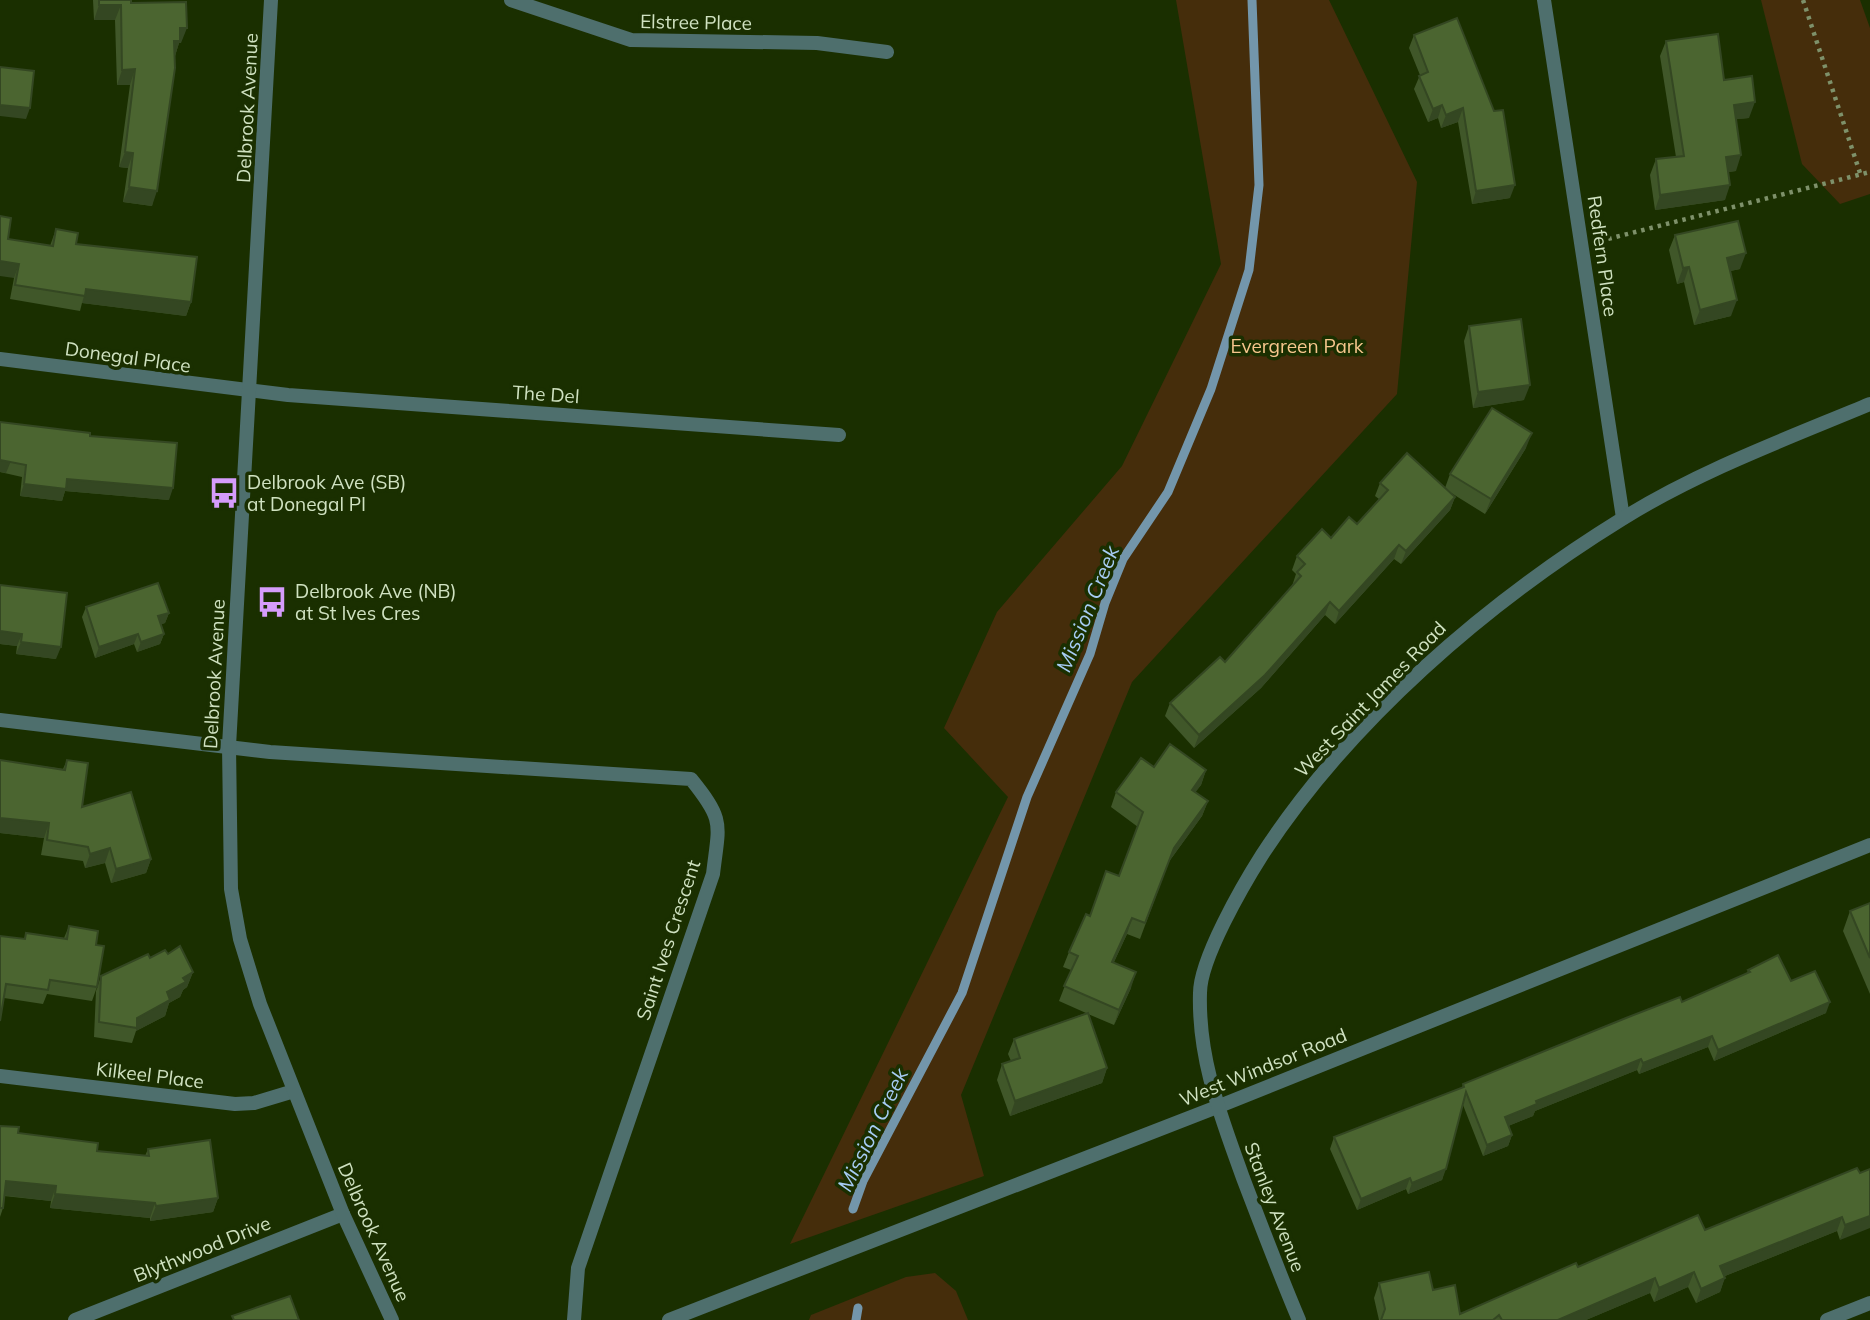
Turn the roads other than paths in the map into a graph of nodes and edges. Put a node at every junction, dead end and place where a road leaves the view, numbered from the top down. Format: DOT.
graph roads {
  1 [pos="271,0"];
  2 [pos="511,0"];
  3 [pos="1544,0"];
  4 [pos="887,52"];
  5 [pos="0,359"];
  6 [pos="251,392"];
  7 [pos="1870,404"];
  8 [pos="839,435"];
  9 [pos="1623,518"];
  10 [pos="0,720"];
  11 [pos="229,746"];
  12 [pos="1870,845"];
  13 [pos="0,1076"];
  14 [pos="294,1091"];
  15 [pos="1217,1107"];
  16 [pos="343,1214"];
  17 [pos="1870,1303"];
  18 [pos="75,1320"];
  19 [pos="392,1320"];
  20 [pos="574,1320"];
  21 [pos="668,1320"];
  22 [pos="1299,1320"];
  23 [pos="1827,1320"];
  1 -- 6 [label="street, Delbrook Avenue"];
  2 -- 4 [label="street, Elstree Place"];
  3 -- 9 [label="street, Redfern Place"];
  5 -- 6 [label="street, Donegal Place"];
  6 -- 8 [label="street, The Del"];
  6 -- 11 [label="street, Delbrook Avenue"];
  7 -- 9 [label="street, West Saint James Road"];
  9 -- 15 [label="street, West Saint James Road"];
  10 -- 11 [label="street"];
  11 -- 14 [label="street, Delbrook Avenue"];
  11 -- 20 [label="street, Saint Ives Crescent"];
  12 -- 15 [label="street, West Windsor Road"];
  13 -- 14 [label="street, Kilkeel Place"];
  14 -- 16 [label="street, Delbrook Avenue"];
  15 -- 21 [label="street, West Windsor Road"];
  15 -- 22 [label="street, Stanley Avenue"];
  16 -- 18 [label="street, Blythwood Drive"];
  16 -- 19 [label="street, Delbrook Avenue"];
  17 -- 23 [label="street"];
}
